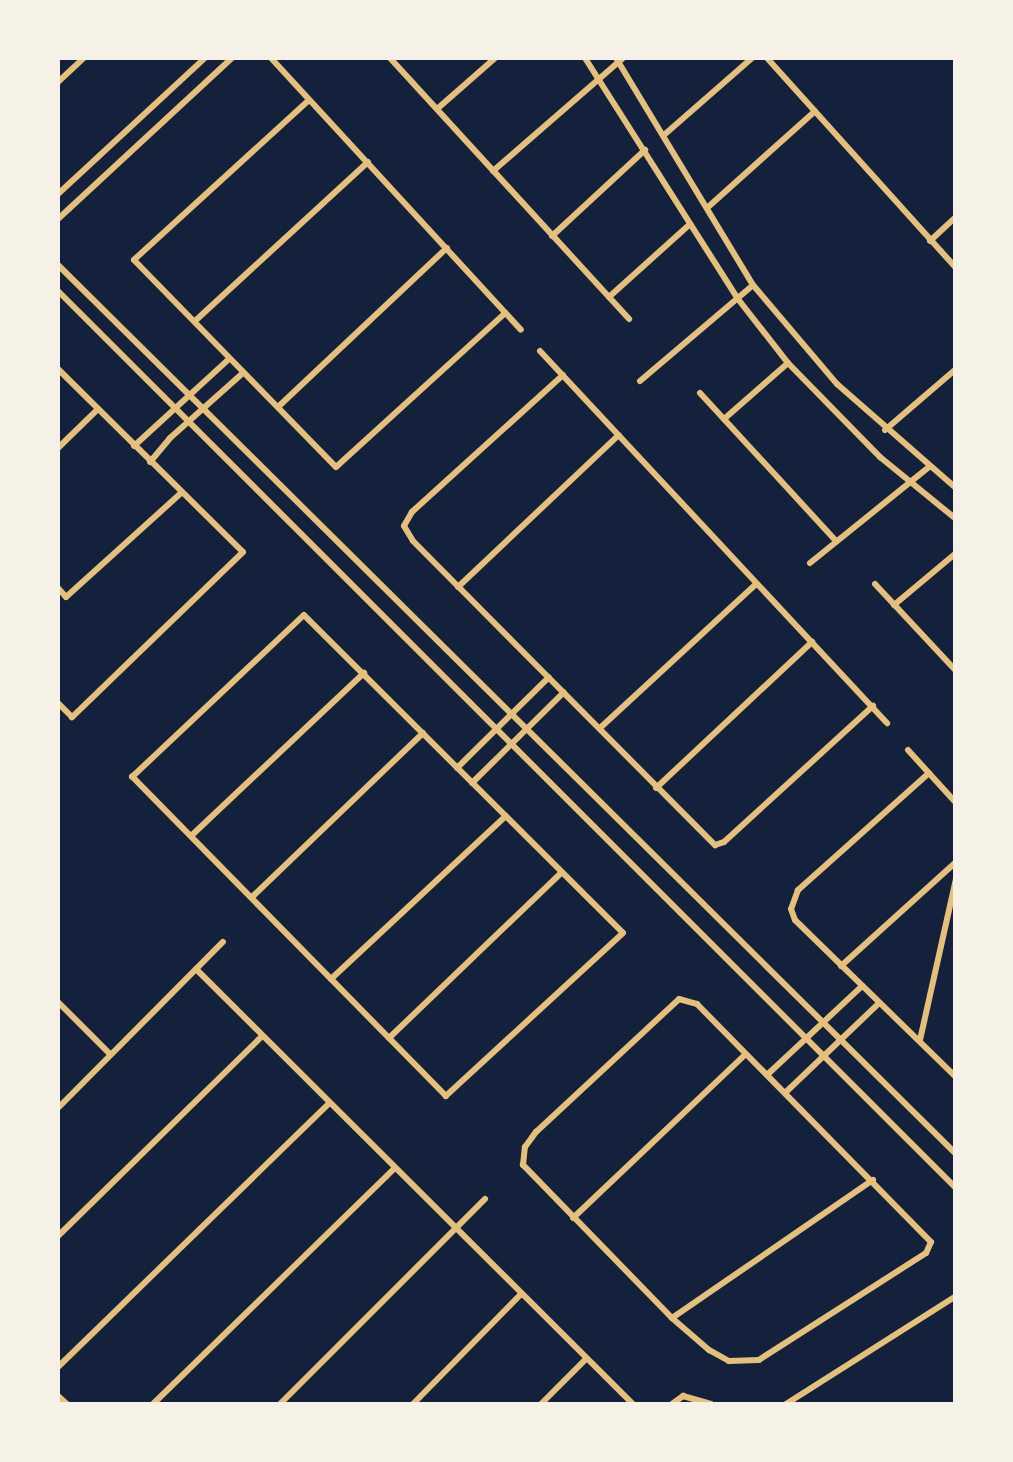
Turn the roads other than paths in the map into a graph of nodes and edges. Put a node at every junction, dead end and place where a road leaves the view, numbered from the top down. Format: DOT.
graph roads {
  1 [pos="84,58"];
  2 [pos="205,58"];
  3 [pos="232,58"];
  4 [pos="271,58"];
  5 [pos="390,58"];
  6 [pos="494,58"];
  7 [pos="585,58"];
  8 [pos="752,58"];
  9 [pos="767,58"];
  10 [pos="619,59"];
  11 [pos="600,77"];
  12 [pos="58,82"];
  13 [pos="309,100"];
  14 [pos="437,109"];
  15 [pos="815,111"];
  16 [pos="664,135"];
  17 [pos="645,150"];
  18 [pos="368,162"];
  19 [pos="494,171"];
  20 [pos="58,194"];
  21 [pos="707,208"];
  22 [pos="956,217"];
  23 [pos="58,219"];
  24 [pos="689,225"];
  25 [pos="552,236"];
  26 [pos="930,241"];
  27 [pos="447,248"];
  28 [pos="58,265"];
  29 [pos="956,268"];
  30 [pos="753,284"];
  31 [pos="58,291"];
  32 [pos="609,297"];
  33 [pos="738,298"];
  34 [pos="505,313"];
  35 [pos="630,320"];
  36 [pos="194,322"];
  37 [pos="521,330"];
  38 [pos="540,350"];
  39 [pos="229,359"];
  40 [pos="788,363"];
  41 [pos="58,369"];
  42 [pos="956,369"];
  43 [pos="244,373"];
  44 [pos="563,376"];
  45 [pos="640,381"];
  46 [pos="188,392"];
  47 [pos="700,393"];
  48 [pos="278,406"];
  49 [pos="172,407"];
  50 [pos="98,409"];
  51 [pos="206,410"];
  52 [pos="724,420"];
  53 [pos="189,424"];
  54 [pos="885,430"];
  55 [pos="619,435"];
  56 [pos="134,446"];
  57 [pos="58,448"];
  58 [pos="150,462"];
  59 [pos="929,466"];
  60 [pos="909,482"];
  61 [pos="954,485"];
  62 [pos="182,493"];
  63 [pos="956,519"];
  64 [pos="836,541"];
  65 [pos="956,552"];
  66 [pos="810,563"];
  67 [pos="756,584"];
  68 [pos="874,584"];
  69 [pos="458,586"];
  70 [pos="58,588"];
  71 [pos="894,605"];
  72 [pos="812,642"];
  73 [pos="955,669"];
  74 [pos="364,673"];
  75 [pos="548,677"];
  76 [pos="564,692"];
  77 [pos="58,702"];
  78 [pos="873,706"];
  79 [pos="510,713"];
  80 [pos="887,722"];
  81 [pos="495,728"];
  82 [pos="600,728"];
  83 [pos="527,729"];
  84 [pos="423,733"];
  85 [pos="510,745"];
  86 [pos="908,750"];
  87 [pos="457,768"];
  88 [pos="929,774"];
  89 [pos="472,782"];
  90 [pos="656,788"];
  91 [pos="956,803"];
  92 [pos="506,816"];
  93 [pos="191,836"];
  94 [pos="956,862"];
  95 [pos="561,873"];
  96 [pos="956,879"];
  97 [pos="252,897"];
  98 [pos="223,942"];
  99 [pos="840,966"];
  100 [pos="196,969"];
  101 [pos="332,978"];
  102 [pos="862,986"];
  103 [pos="58,1002"];
  104 [pos="879,1002"];
  105 [pos="822,1023"];
  106 [pos="262,1036"];
  107 [pos="389,1038"];
  108 [pos="805,1039"];
  109 [pos="840,1040"];
  110 [pos="920,1041"];
  111 [pos="110,1054"];
  112 [pos="746,1054"];
  113 [pos="822,1056"];
  114 [pos="768,1074"];
  115 [pos="956,1078"];
  116 [pos="786,1092"];
  117 [pos="328,1104"];
  118 [pos="58,1108"];
  119 [pos="956,1154"];
  120 [pos="394,1169"];
  121 [pos="873,1180"];
  122 [pos="956,1188"];
  123 [pos="485,1199"];
  124 [pos="572,1218"];
  125 [pos="454,1229"];
  126 [pos="58,1236"];
  127 [pos="520,1295"];
  128 [pos="956,1296"];
  129 [pos="672,1318"];
  130 [pos="586,1360"];
  131 [pos="58,1367"];
  132 [pos="58,1396"];
  133 [pos="67,1404"];
  134 [pos="153,1404"];
  135 [pos="280,1404"];
  136 [pos="412,1404"];
  137 [pos="541,1404"];
  138 [pos="633,1404"];
  139 [pos="672,1404"];
  140 [pos="711,1404"];
  141 [pos="786,1404"];
  1 -- 12 [label="street"];
  2 -- 20 [label="street"];
  3 -- 23 [label="street"];
  4 -- 13 [label="street"];
  5 -- 14 [label="street"];
  6 -- 14 [label="street"];
  7 -- 11 [label="street"];
  8 -- 16 [label="street"];
  9 -- 15 [label="street"];
  10 -- 11 [label="street"];
  10 -- 16 [label="street"];
  11 -- 17 [label="street"];
  11 -- 19 [label="street"];
  13 -- 18 [label="street"];
  13 -- 36 [label="street"];
  14 -- 19 [label="street"];
  15 -- 21 [label="street"];
  15 -- 26 [label="street"];
  16 -- 21 [label="street"];
  17 -- 24 [label="street"];
  17 -- 25 [label="street"];
  18 -- 27 [label="street"];
  18 -- 36 [label="street"];
  19 -- 25 [label="street"];
  21 -- 30 [label="street"];
  22 -- 26 [label="street"];
  24 -- 32 [label="street"];
  24 -- 33 [label="street"];
  25 -- 32 [label="street"];
  26 -- 29 [label="street"];
  27 -- 34 [label="street"];
  27 -- 48 [label="street"];
  28 -- 46 [label="street"];
  30 -- 33 [label="street"];
  30 -- 54 [label="street"];
  31 -- 49 [label="street"];
  32 -- 35 [label="street"];
  33 -- 40 [label="street"];
  33 -- 45 [label="street"];
  34 -- 37 [label="street"];
  34 -- 48 [label="street"];
  36 -- 39 [label="street"];
  38 -- 44 [label="street"];
  39 -- 43 [label="street"];
  39 -- 46 [label="street"];
  40 -- 52 [label="street"];
  40 -- 60 [label="street"];
  41 -- 50 [label="street"];
  42 -- 54 [label="street"];
  43 -- 48 [label="street"];
  43 -- 51 [label="street"];
  44 -- 55 [label="street"];
  44 -- 69 [label="street"];
  46 -- 49 [label="street"];
  46 -- 51 [label="street"];
  47 -- 52 [label="street"];
  49 -- 53 [label="street"];
  49 -- 56 [label="street"];
  50 -- 56 [label="street"];
  50 -- 57 [label="street"];
  51 -- 53 [label="street"];
  51 -- 79 [label="street"];
  52 -- 64 [label="street"];
  53 -- 58 [label="street"];
  53 -- 81 [label="street"];
  54 -- 59 [label="street"];
  55 -- 67 [label="street"];
  55 -- 69 [label="street"];
  56 -- 58 [label="street"];
  58 -- 62 [label="street"];
  59 -- 60 [label="street"];
  59 -- 61 [label="street"];
  60 -- 63 [label="street"];
  60 -- 64 [label="street"];
  62 -- 70 [label="street"];
  62 -- 77 [label="street"];
  64 -- 66 [label="street"];
  65 -- 71 [label="street"];
  67 -- 72 [label="street"];
  67 -- 82 [label="street"];
  68 -- 71 [label="street"];
  69 -- 75 [label="street"];
  71 -- 73 [label="street"];
  72 -- 78 [label="street"];
  72 -- 90 [label="street"];
  74 -- 84 [label="street"];
  74 -- 93 [label="street"];
  74 -- 93 [label="street"];
  75 -- 76 [label="street"];
  75 -- 79 [label="street"];
  76 -- 82 [label="street"];
  76 -- 83 [label="street"];
  78 -- 80 [label="street"];
  78 -- 90 [label="street"];
  79 -- 81 [label="street"];
  79 -- 83 [label="street"];
  81 -- 85 [label="street"];
  81 -- 87 [label="street"];
  82 -- 90 [label="street"];
  83 -- 85 [label="street"];
  83 -- 105 [label="street"];
  84 -- 87 [label="street"];
  84 -- 97 [label="street"];
  85 -- 89 [label="street"];
  85 -- 108 [label="street"];
  86 -- 88 [label="street"];
  87 -- 89 [label="street"];
  88 -- 91 [label="street"];
  88 -- 99 [label="street"];
  89 -- 92 [label="street"];
  92 -- 95 [label="street"];
  92 -- 101 [label="street"];
  93 -- 97 [label="street"];
  94 -- 99 [label="street"];
  95 -- 107 [label="street"];
  95 -- 107 [label="street"];
  96 -- 110 [label="street"];
  97 -- 101 [label="street"];
  98 -- 100 [label="street"];
  99 -- 102 [label="street"];
  100 -- 106 [label="street"];
  100 -- 111 [label="street"];
  101 -- 107 [label="street"];
  102 -- 104 [label="street"];
  102 -- 105 [label="street"];
  103 -- 111 [label="street"];
  104 -- 109 [label="street"];
  104 -- 110 [label="street"];
  105 -- 108 [label="street"];
  105 -- 109 [label="street"];
  106 -- 117 [label="street"];
  106 -- 126 [label="street"];
  108 -- 113 [label="street"];
  108 -- 114 [label="street"];
  109 -- 113 [label="street"];
  109 -- 119 [label="street"];
  110 -- 115 [label="street"];
  111 -- 118 [label="street"];
  112 -- 114 [label="street"];
  112 -- 124 [label="street"];
  112 -- 124 [label="street"];
  113 -- 116 [label="street"];
  113 -- 122 [label="street"];
  114 -- 116 [label="street"];
  116 -- 121 [label="street"];
  117 -- 120 [label="street"];
  117 -- 131 [label="street"];
  120 -- 125 [label="street"];
  120 -- 134 [label="street"];
  121 -- 129 [label="street"];
  121 -- 129 [label="street"];
  123 -- 125 [label="street"];
  124 -- 129 [label="street"];
  125 -- 127 [label="street"];
  125 -- 135 [label="street"];
  127 -- 130 [label="street"];
  127 -- 136 [label="street"];
  128 -- 141 [label="street"];
  130 -- 137 [label="street"];
  130 -- 138 [label="street"];
  132 -- 133 [label="street"];
  139 -- 140 [label="street"];
}
